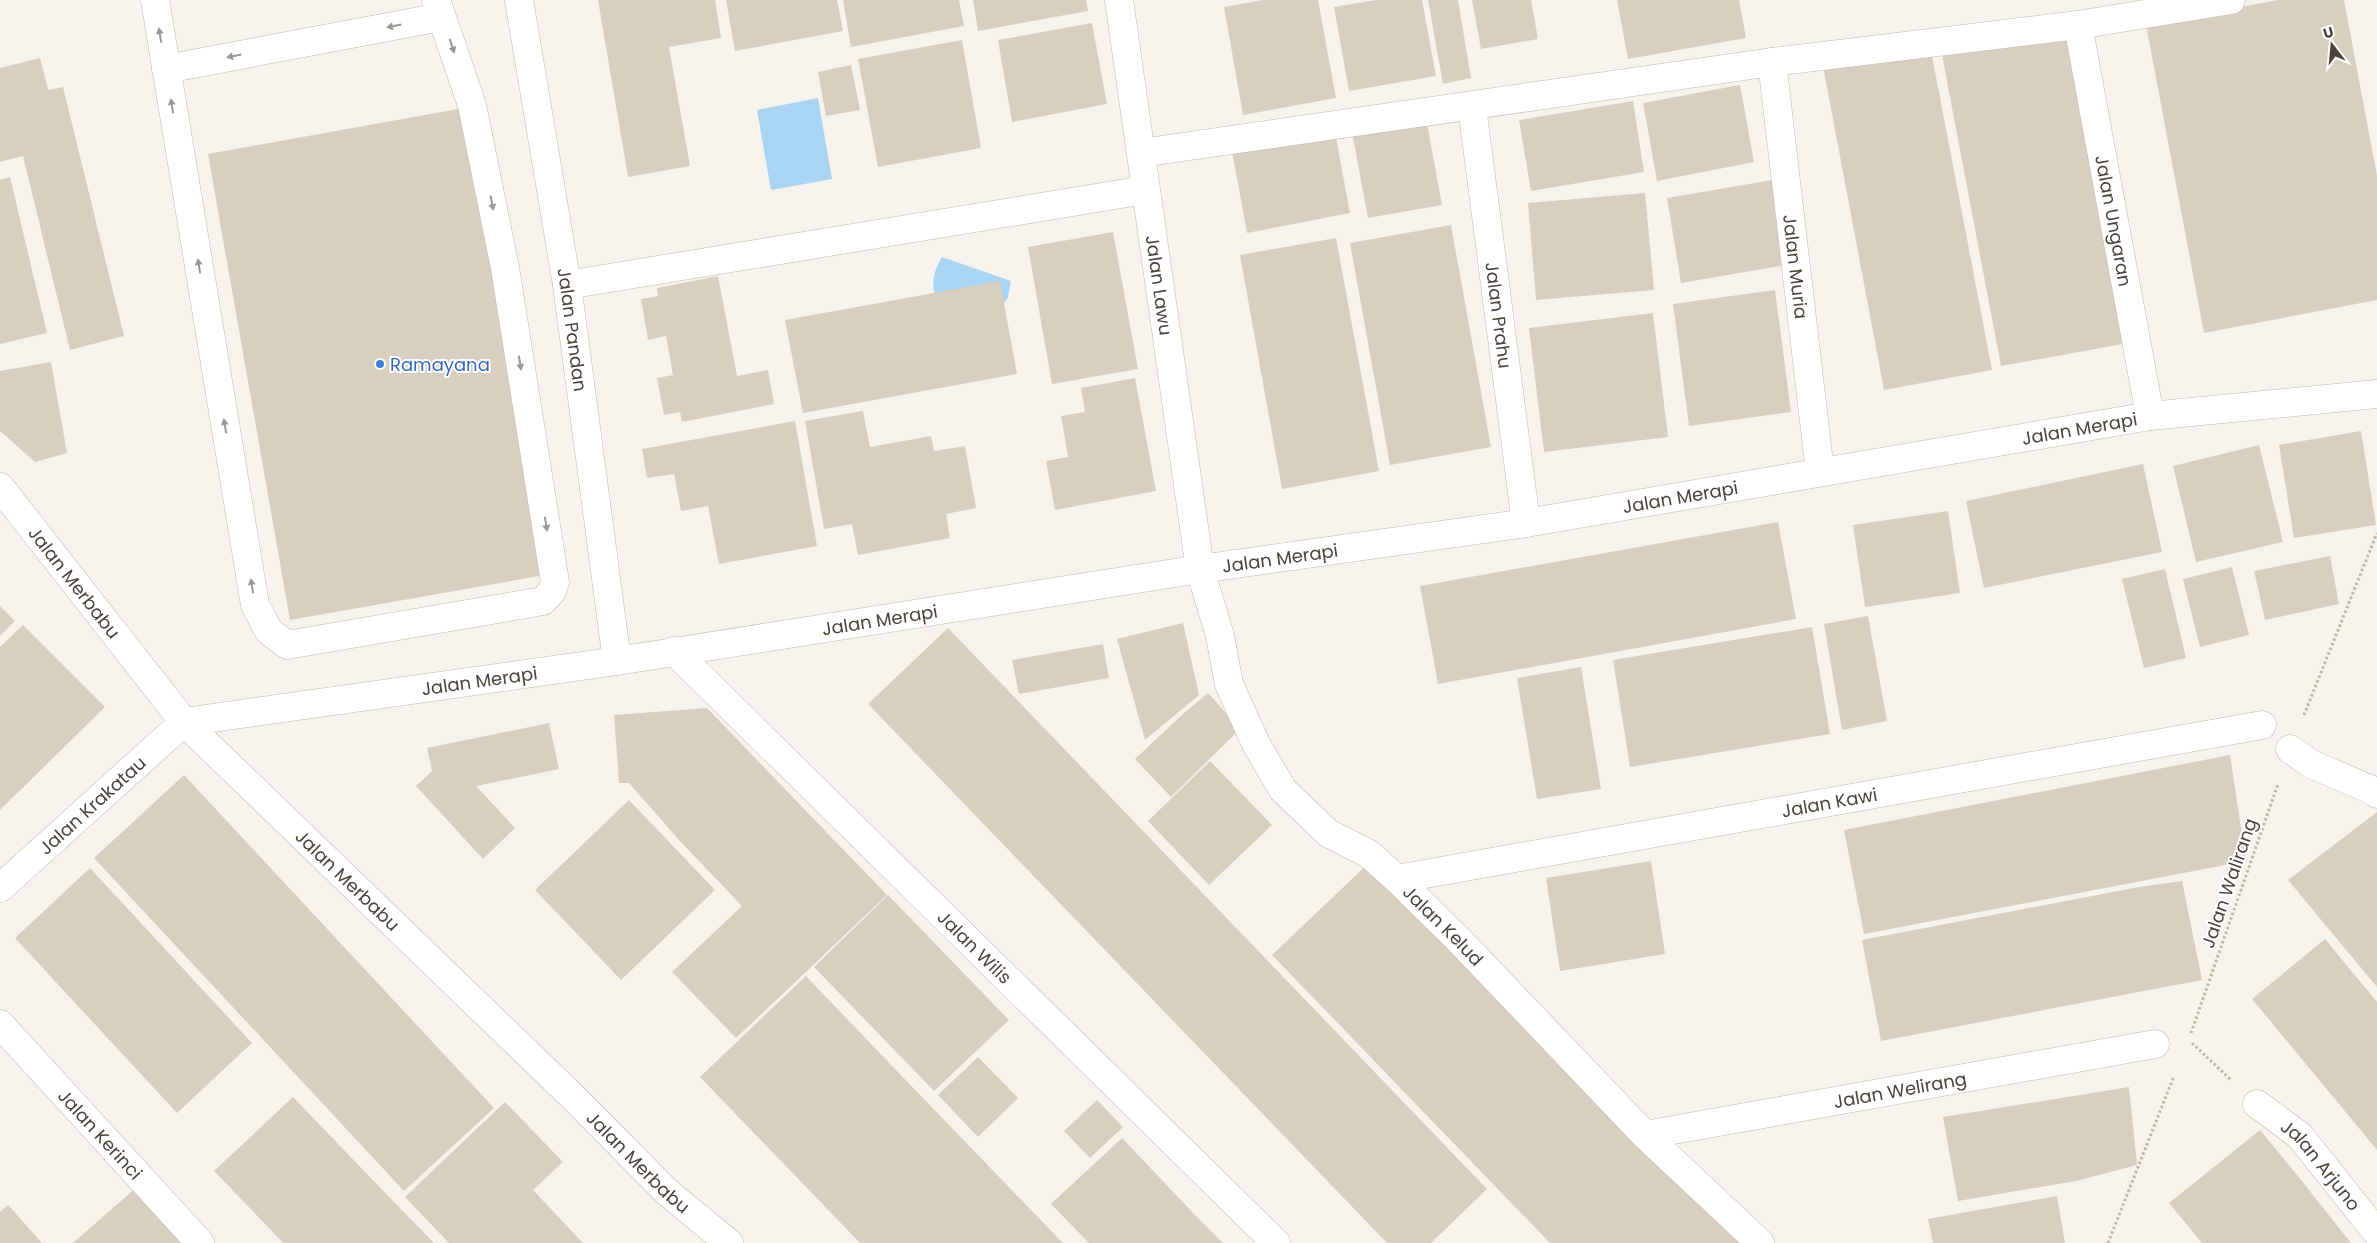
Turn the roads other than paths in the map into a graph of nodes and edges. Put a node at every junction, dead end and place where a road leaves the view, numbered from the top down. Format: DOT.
graph roads {
  1 [pos="155,0"];
  2 [pos="519,0"];
  3 [pos="1119,0"];
  4 [pos="2231,0"];
  5 [pos="439,9"];
  6 [pos="2078,25"];
  7 [pos="1772,62"];
  8 [pos="166,69"];
  9 [pos="1472,107"];
  10 [pos="1141,153"];
  11 [pos="1145,190"];
  12 [pos="566,285"];
  13 [pos="2377,394"];
  14 [pos="2150,416"];
  15 [pos="1820,472"];
  16 [pos="0,487"];
  17 [pos="1526,523"];
  18 [pos="1200,569"];
  19 [pos="674,651"];
  20 [pos="616,661"];
  21 [pos="184,722"];
  22 [pos="2262,726"];
  23 [pos="2290,749"];
  24 [pos="2377,794"];
  25 [pos="1397,879"];
  26 [pos="0,888"];
  27 [pos="0,1024"];
  28 [pos="2155,1044"];
  29 [pos="2257,1104"];
  30 [pos="1645,1136"];
  31 [pos="2377,1233"];
  32 [pos="200,1243"];
  33 [pos="729,1243"];
  34 [pos="1276,1243"];
  35 [pos="1760,1243"];
  8 -- 1 [label="street, one-way"];
  2 -- 12 [label="street, Jalan Pandan"];
  3 -- 10 [label="street, Jalan Lawu"];
  4 -- 6 [label="street"];
  5 -- 8 [label="street, one-way"];
  5 -- 8 [label="street, one-way"];
  6 -- 7 [label="street"];
  6 -- 14 [label="street, Jalan Ungaran"];
  7 -- 9 [label="street"];
  7 -- 15 [label="street, Jalan Muria"];
  9 -- 10 [label="street"];
  9 -- 17 [label="street, Jalan Prahu"];
  10 -- 11 [label="street, Jalan Lawu"];
  11 -- 12 [label="street"];
  11 -- 18 [label="street, Jalan Lawu"];
  12 -- 20 [label="street, Jalan Pandan"];
  13 -- 14 [label="street, Jalan Merapi"];
  14 -- 15 [label="street, Jalan Merapi"];
  15 -- 17 [label="street, Jalan Merapi"];
  16 -- 21 [label="street, Jalan Merbabu"];
  17 -- 18 [label="street, Jalan Merapi"];
  18 -- 19 [label="street, Jalan Merapi"];
  18 -- 25 [label="street, Jalan Kelud"];
  19 -- 20 [label="street, Jalan Merapi"];
  19 -- 34 [label="street, Jalan Wilis"];
  20 -- 21 [label="street, Jalan Merapi"];
  21 -- 26 [label="street, Jalan Krakatau"];
  21 -- 33 [label="street, Jalan Merbabu"];
  22 -- 25 [label="street, Jalan Kawi"];
  23 -- 24 [label="street"];
  25 -- 30 [label="street, Jalan Kelud"];
  27 -- 32 [label="street, Jalan Kerinci"];
  28 -- 30 [label="street, Jalan Welirang"];
  29 -- 31 [label="street, Jalan Arjuno"];
  30 -- 35 [label="street, Jalan Kelud"];
}
